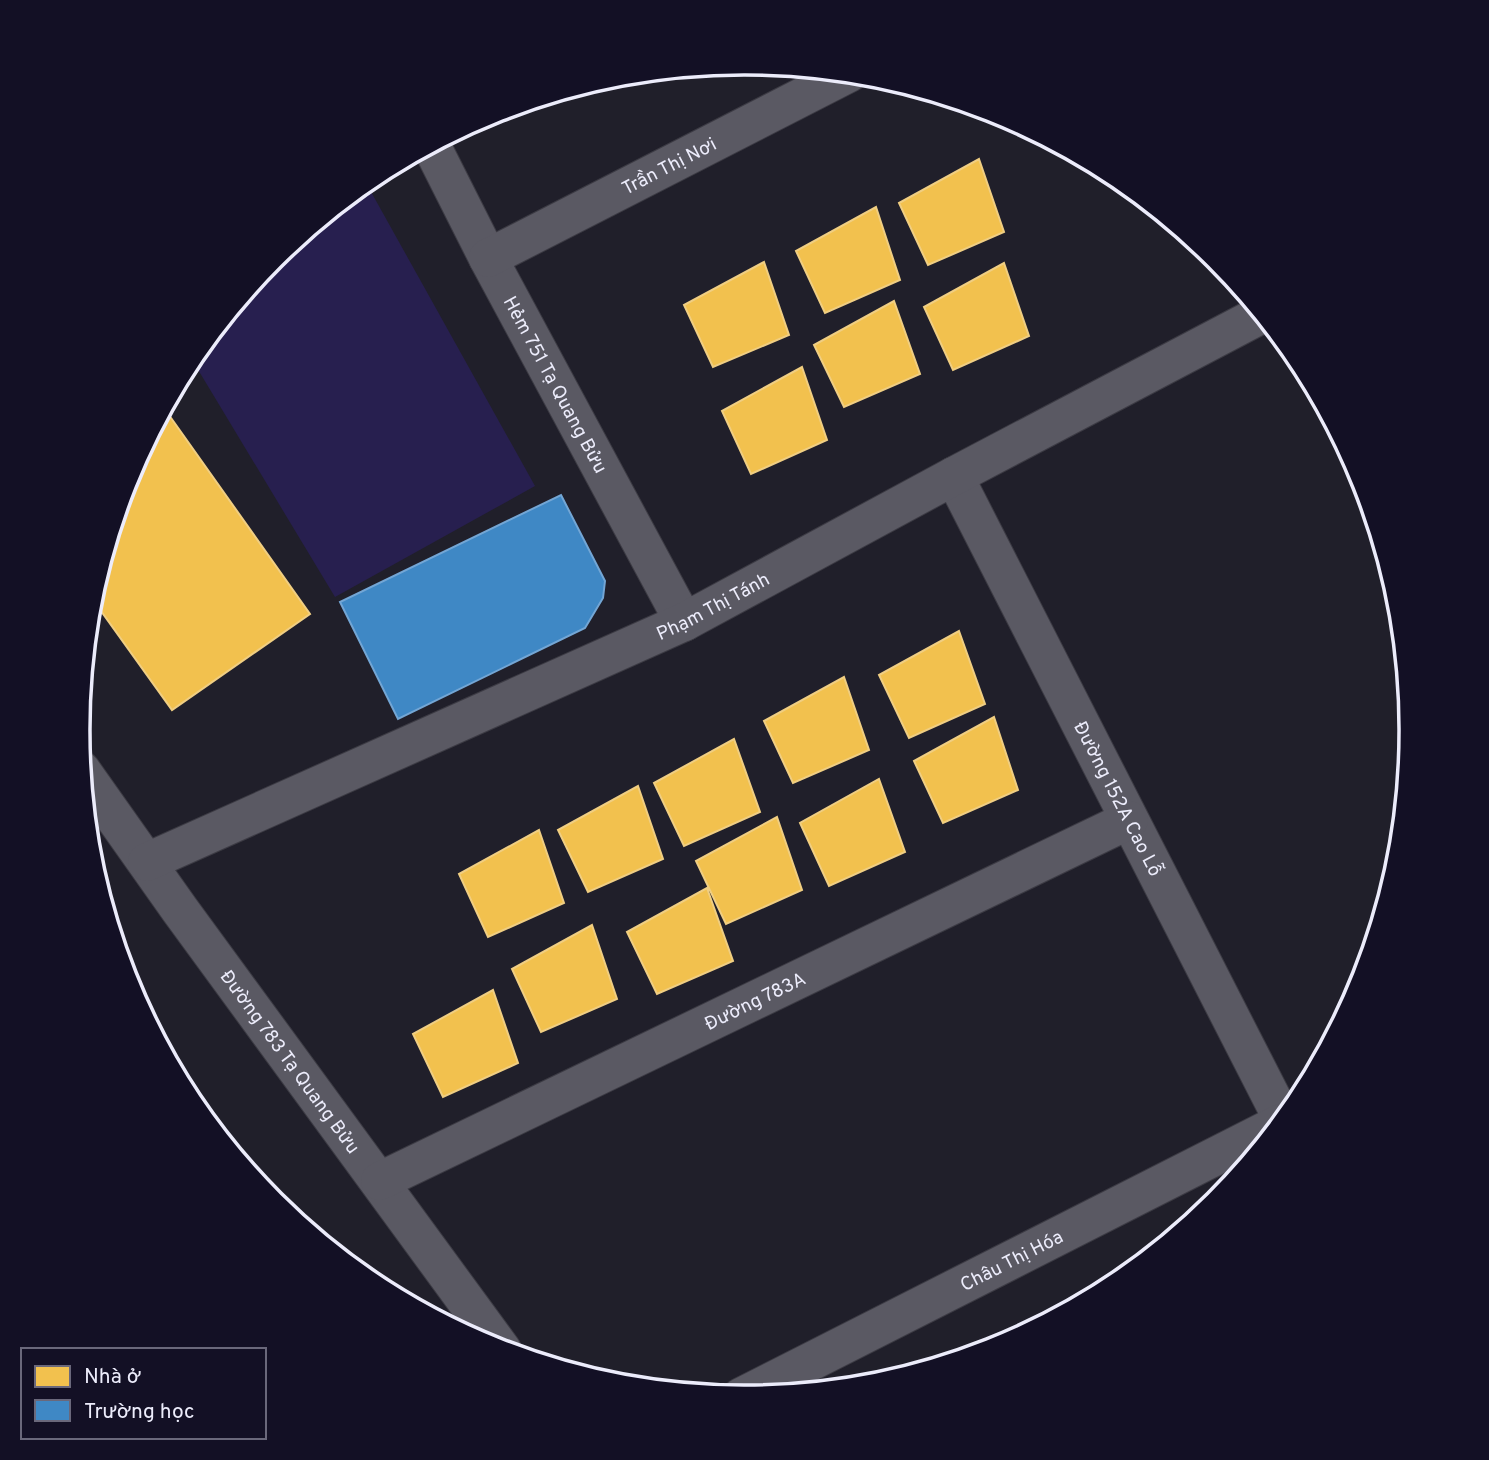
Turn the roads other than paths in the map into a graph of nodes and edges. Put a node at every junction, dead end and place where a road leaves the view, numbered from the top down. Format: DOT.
graph roads {
  1 [pos="833,81"];
  2 [pos="435,153"];
  3 [pos="488,258"];
  4 [pos="1254,318"];
  5 [pos="954,476"];
  6 [pos="684,622"];
  7 [pos="92,784"];
  8 [pos="1129,820"];
  9 [pos="147,862"];
  10 [pos="1277,1111"];
  11 [pos="1261,1133"];
  12 [pos="380,1181"];
  13 [pos="490,1333"];
  14 [pos="767,1384"];
  1 -- 3 [label="street, Trần Thị Nơi"];
  2 -- 3 [label="street, Hẻm 751 Tạ Quang Bửu"];
  3 -- 6 [label="street, Hẻm 751 Tạ Quang Bửu"];
  4 -- 5 [label="street, Phạm Thị Tánh"];
  5 -- 6 [label="street, Phạm Thị Tánh"];
  5 -- 8 [label="street, Đường 152A Cao Lỗ"];
  6 -- 9 [label="street, Phạm Thị Tánh"];
  7 -- 9 [label="street, Đường 783 Tạ Quang Bửu"];
  8 -- 10 [label="street, Đường 152A Cao Lỗ"];
  8 -- 12 [label="street, Đường 783A"];
  9 -- 12 [label="street, Đường 783 Tạ Quang Bửu"];
  11 -- 14 [label="street, Châu Thị Hóa"];
  12 -- 13 [label="street, Đường 783 Tạ Quang Bửu"];
}
